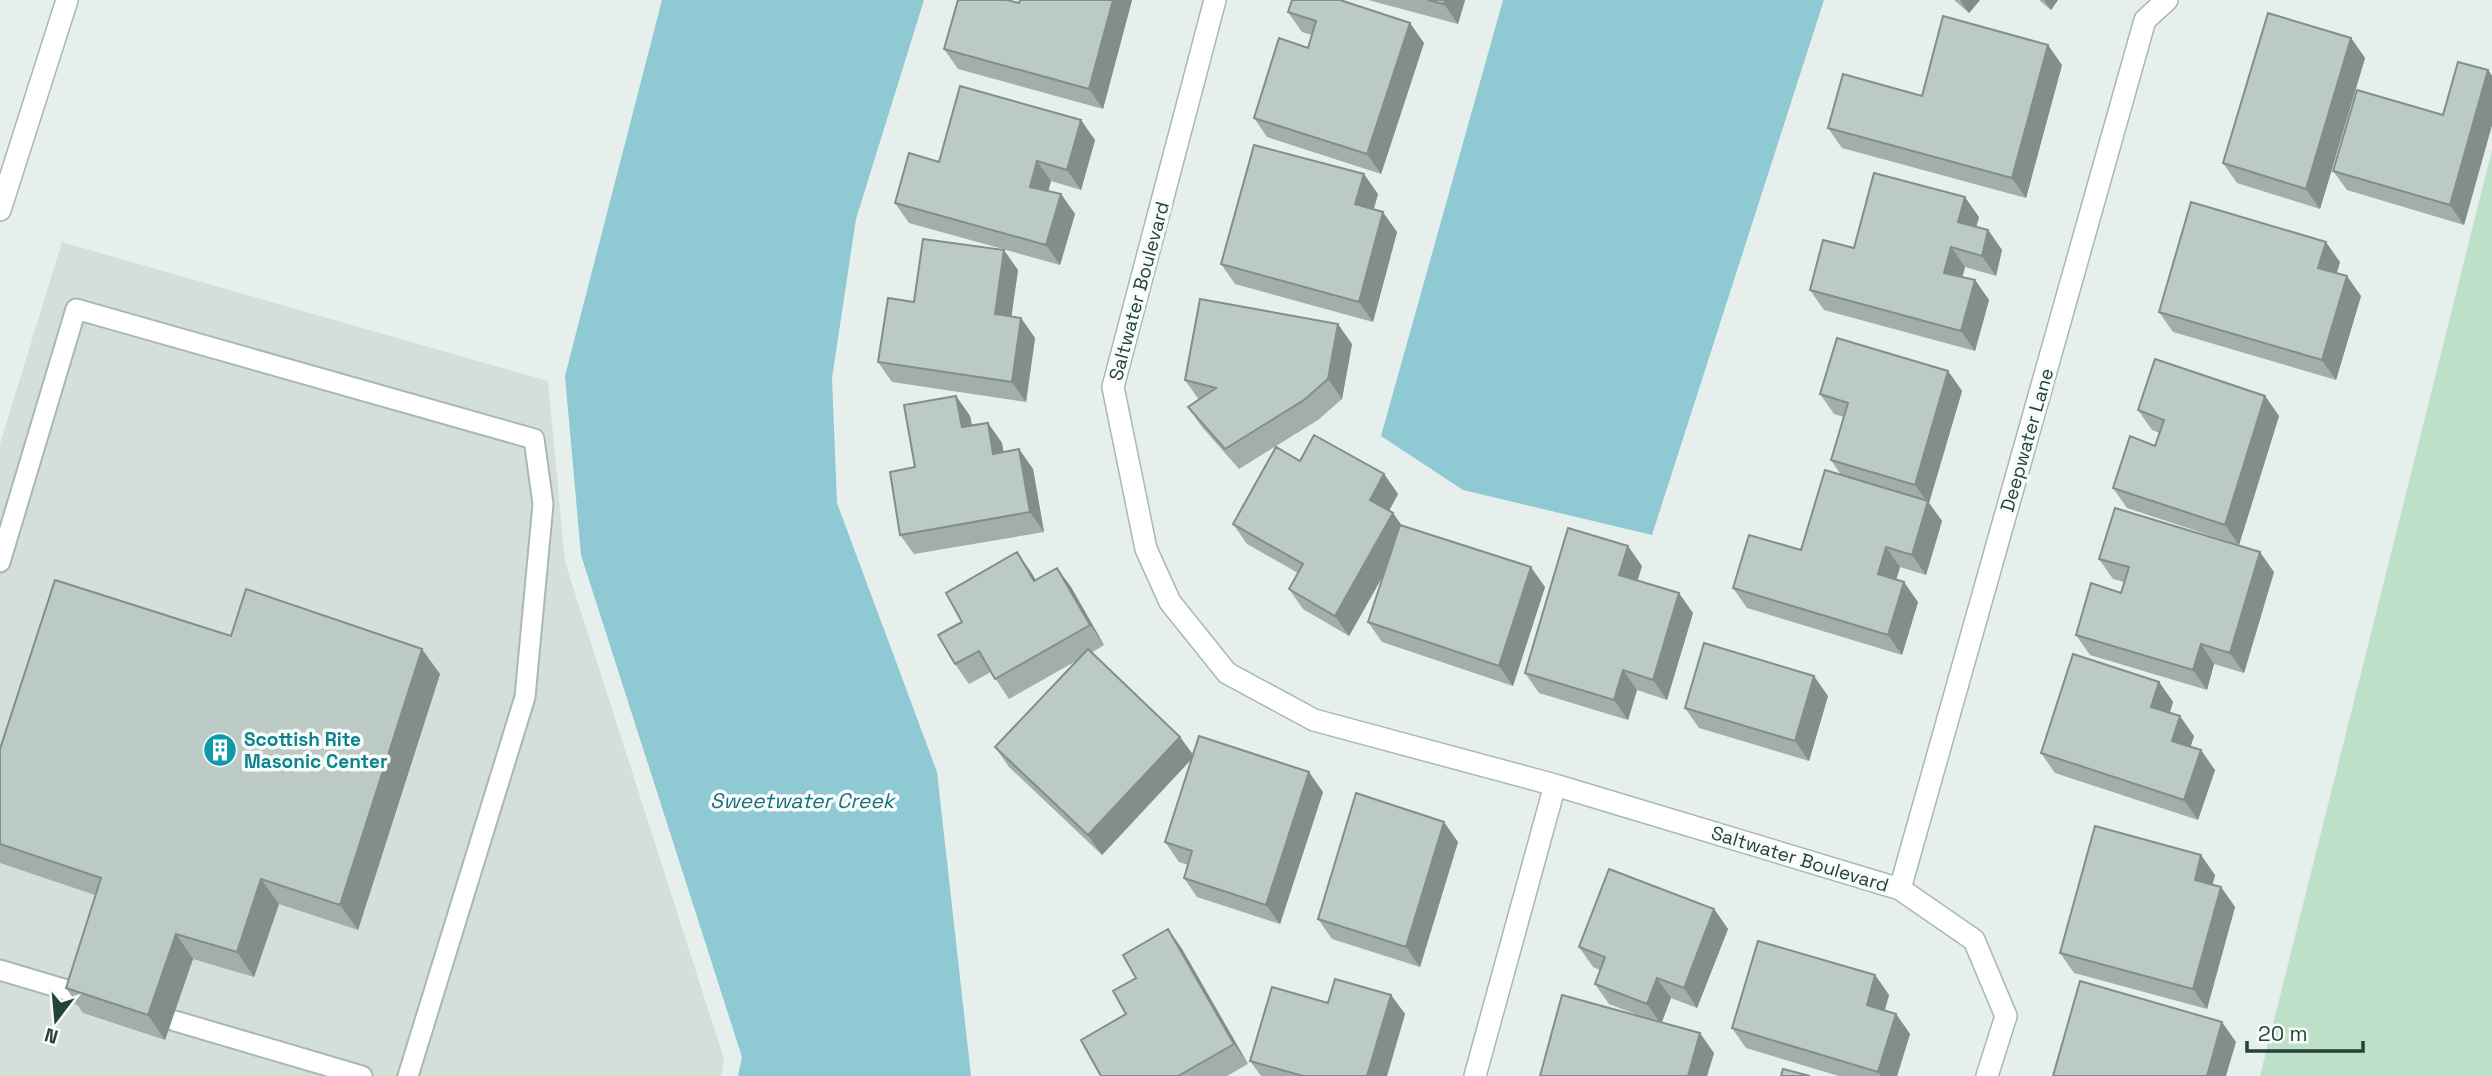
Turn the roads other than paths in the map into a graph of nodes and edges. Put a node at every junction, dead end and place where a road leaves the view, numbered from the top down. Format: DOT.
graph roads {
  1 [pos="67,0"];
  2 [pos="1215,0"];
  3 [pos="2167,0"];
  4 [pos="0,209"];
  5 [pos="0,562"];
  6 [pos="1555,785"];
  7 [pos="1900,889"];
  8 [pos="0,970"];
  9 [pos="87,996"];
  10 [pos="175,1021"];
  11 [pos="362,1076"];
  12 [pos="408,1076"];
  13 [pos="1475,1076"];
  14 [pos="1987,1076"];
  1 -- 4 [label="street"];
  2 -- 6 [label="street, Saltwater Boulevard"];
  3 -- 7 [label="street, Deepwater Lane"];
  5 -- 12 [label="lane"];
  6 -- 7 [label="street, Saltwater Boulevard"];
  6 -- 13 [label="street"];
  7 -- 14 [label="street, Saltwater Boulevard"];
  8 -- 9 [label="lane"];
  10 -- 11 [label="lane"];
}
